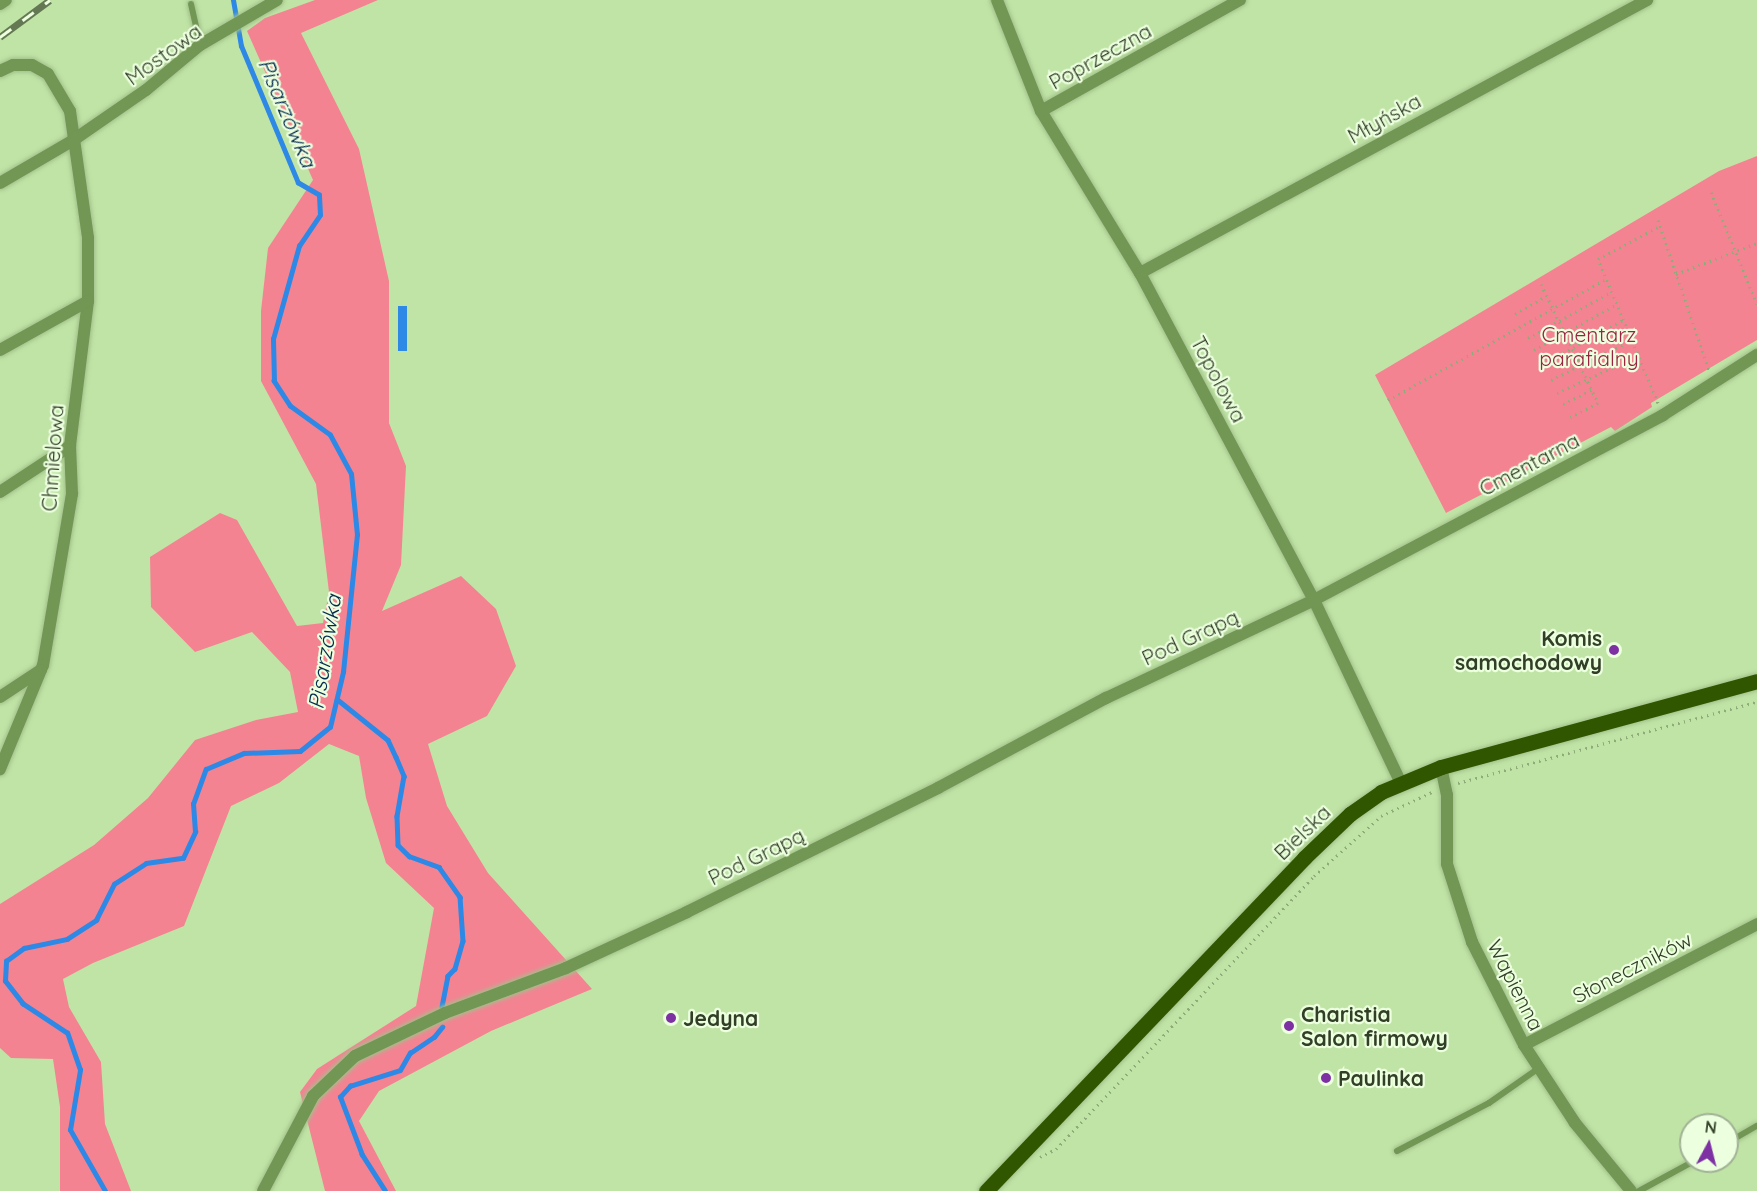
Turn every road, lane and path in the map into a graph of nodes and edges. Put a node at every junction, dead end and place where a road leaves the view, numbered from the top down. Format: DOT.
graph roads {
  1 [pos="6,0"];
  2 [pos="277,0"];
  3 [pos="997,0"];
  4 [pos="1240,0"];
  5 [pos="1647,0"];
  6 [pos="0,4"];
  7 [pos="191,4"];
  8 [pos="200,45"];
  9 [pos="0,70"];
  10 [pos="1041,111"];
  11 [pos="72,141"];
  12 [pos="0,183"];
  13 [pos="1712,192"];
  14 [pos="1658,220"];
  15 [pos="1660,226"];
  16 [pos="1757,243"];
  17 [pos="1736,251"];
  18 [pos="1140,273"];
  19 [pos="1677,274"];
  20 [pos="1606,279"];
  21 [pos="1540,284"];
  22 [pos="1612,292"];
  23 [pos="1546,296"];
  24 [pos="88,301"];
  25 [pos="1617,304"];
  26 [pos="1757,304"];
  27 [pos="1552,308"];
  28 [pos="1515,314"];
  29 [pos="1558,320"];
  30 [pos="1623,320"];
  31 [pos="1564,333"];
  32 [pos="1528,338"];
  33 [pos="1632,340"];
  34 [pos="1571,349"];
  35 [pos="0,350"];
  36 [pos="1534,350"];
  37 [pos="1757,355"];
  38 [pos="1638,356"];
  39 [pos="1579,364"];
  40 [pos="1542,365"];
  41 [pos="1586,377"];
  42 [pos="1551,380"];
  43 [pos="1712,381"];
  44 [pos="1592,390"];
  45 [pos="1557,393"];
  46 [pos="1388,400"];
  47 [pos="1563,404"];
  48 [pos="1663,415"];
  49 [pos="1570,417"];
  50 [pos="70,446"];
  51 [pos="0,492"];
  52 [pos="1314,600"];
  53 [pos="41,670"];
  54 [pos="1757,681"];
  55 [pos="0,697"];
  56 [pos="1757,702"];
  57 [pos="1441,767"];
  58 [pos="0,769"];
  59 [pos="1400,782"];
  60 [pos="1445,787"];
  61 [pos="1757,924"];
  62 [pos="1524,1045"];
  63 [pos="1539,1067"];
  64 [pos="1757,1126"];
  65 [pos="1739,1136"];
  66 [pos="1397,1151"];
  67 [pos="1034,1160"];
  68 [pos="1679,1169"];
  69 [pos="263,1191"];
  70 [pos="986,1191"];
  71 [pos="1631,1191"];
  72 [pos="1639,1191"];
  1 -- 6 [label="street"];
  2 -- 8 [label="street, Mostowa"];
  3 -- 10 [label="street, Topolowa"];
  4 -- 10 [label="street, Poprzeczna"];
  5 -- 18 [label="street, Młyńska"];
  7 -- 8 [label="lane"];
  8 -- 11 [label="street, Mostowa"];
  9 -- 11 [label="street, Chmielowa"];
  10 -- 18 [label="street, Topolowa"];
  11 -- 12 [label="street, Mostowa"];
  11 -- 24 [label="street, Chmielowa"];
  13 -- 17 [label="path"];
  14 -- 15 [label="path"];
  15 -- 19 [label="path"];
  15 -- 20 [label="path"];
  16 -- 17 [label="path"];
  17 -- 19 [label="path"];
  17 -- 26 [label="path"];
  18 -- 52 [label="street, Topolowa"];
  19 -- 43 [label="path"];
  20 -- 22 [label="path"];
  20 -- 27 [label="path"];
  21 -- 23 [label="path"];
  22 -- 25 [label="path"];
  22 -- 29 [label="path"];
  23 -- 27 [label="path"];
  23 -- 28 [label="path"];
  24 -- 35 [label="street"];
  24 -- 50 [label="street, Chmielowa"];
  25 -- 30 [label="path"];
  25 -- 31 [label="path"];
  27 -- 29 [label="path"];
  27 -- 46 [label="path"];
  29 -- 31 [label="path"];
  29 -- 32 [label="path"];
  30 -- 33 [label="path"];
  30 -- 34 [label="path"];
  31 -- 34 [label="path"];
  31 -- 36 [label="path"];
  33 -- 38 [label="path"];
  33 -- 39 [label="path"];
  34 -- 39 [label="path"];
  34 -- 40 [label="path"];
  37 -- 43 [label="street, Cmentarna"];
  38 -- 41 [label="path"];
  38 -- 48 [label="path"];
  39 -- 41 [label="path"];
  39 -- 42 [label="path"];
  41 -- 44 [label="path"];
  41 -- 45 [label="path"];
  43 -- 48 [label="street, Cmentarna"];
  44 -- 47 [label="path"];
  44 -- 49 [label="path"];
  48 -- 52 [label="street, Cmentarna"];
  50 -- 51 [label="street"];
  50 -- 53 [label="street, Chmielowa"];
  52 -- 59 [label="street, Topolowa"];
  52 -- 69 [label="street, Pod Grapą"];
  53 -- 55 [label="street"];
  53 -- 58 [label="street, Chmielowa"];
  54 -- 57 [label="main road, Bielska"];
  56 -- 60 [label="path"];
  57 -- 59 [label="main road, Bielska"];
  57 -- 60 [label="street, Wapienna"];
  59 -- 70 [label="main road, Bielska"];
  60 -- 62 [label="street, Wapienna"];
  60 -- 67 [label="path"];
  61 -- 62 [label="street, Słoneczników"];
  62 -- 63 [label="street, Wapienna"];
  63 -- 66 [label="lane"];
  63 -- 71 [label="street, Wapienna"];
  64 -- 65 [label="lane"];
  68 -- 72 [label="lane"];
}
